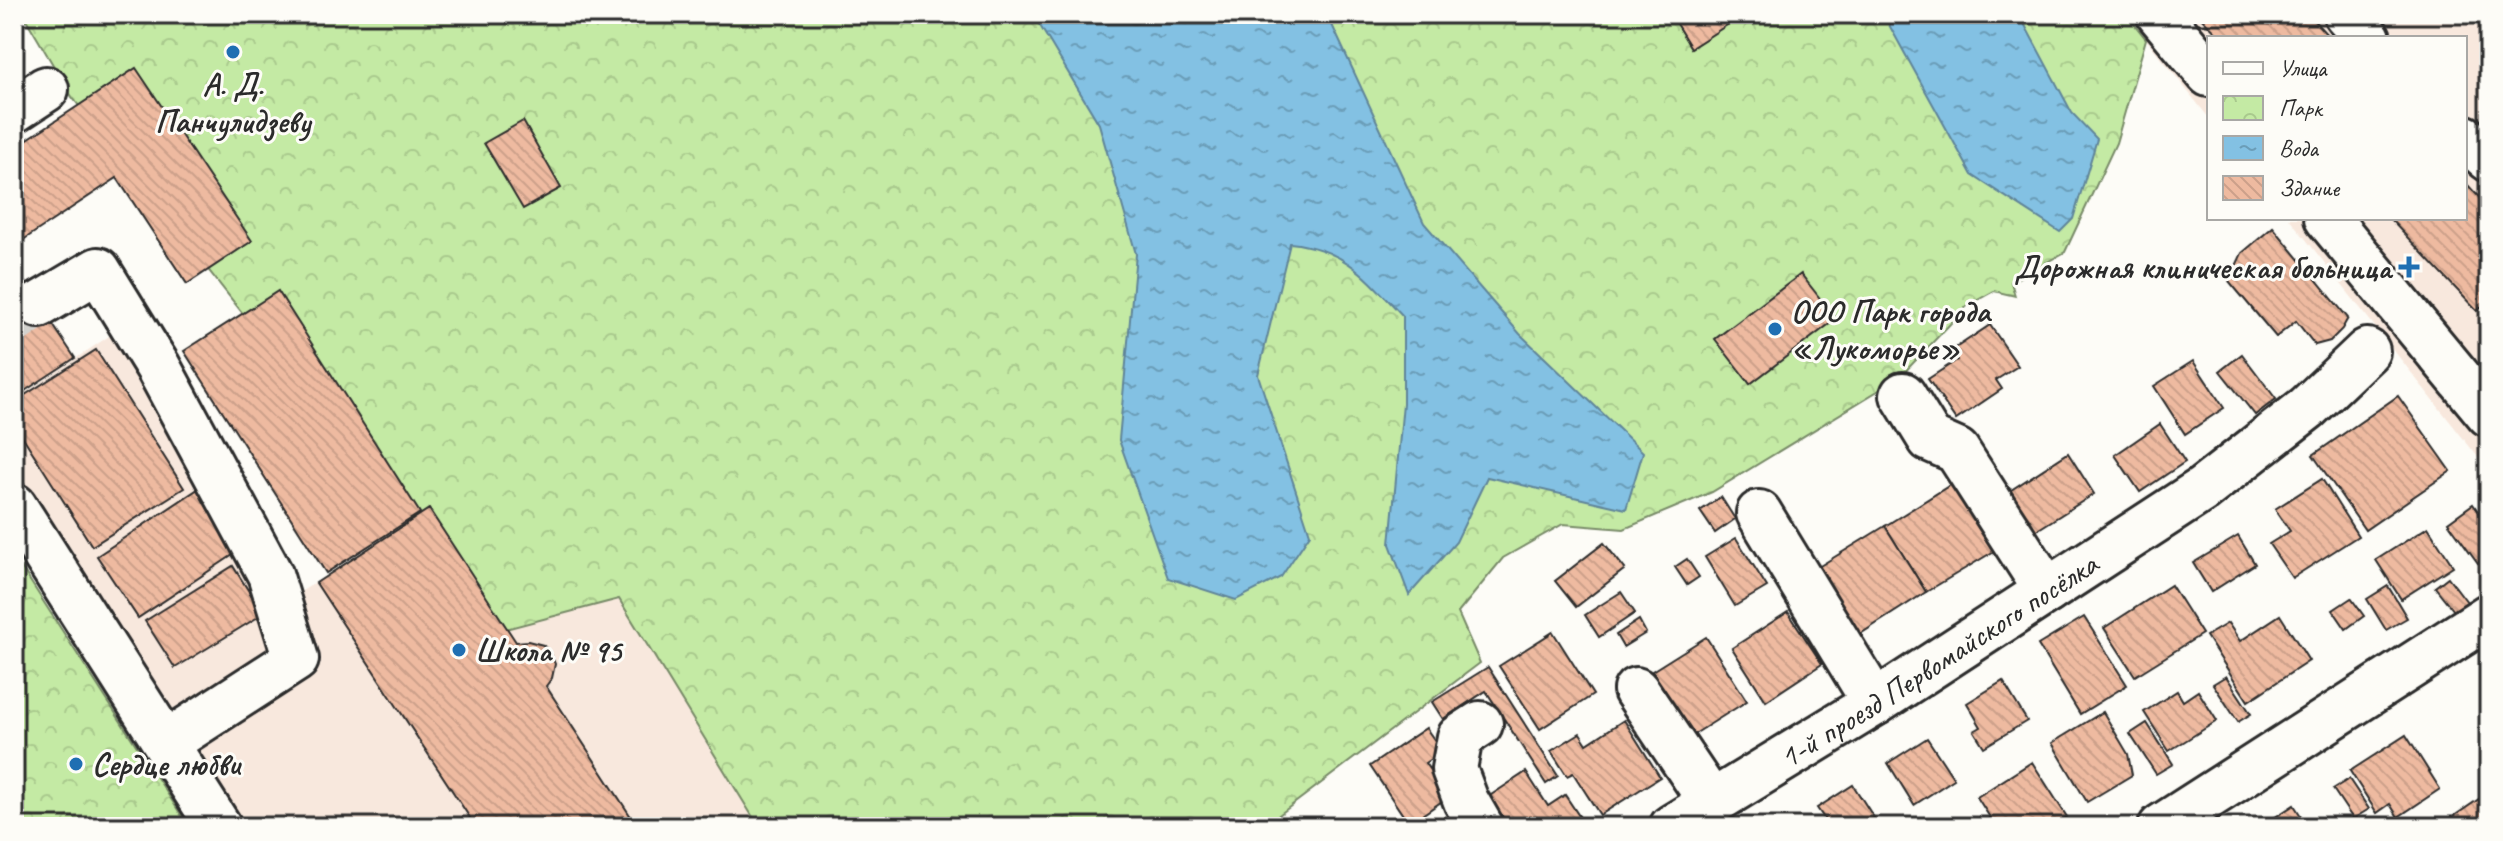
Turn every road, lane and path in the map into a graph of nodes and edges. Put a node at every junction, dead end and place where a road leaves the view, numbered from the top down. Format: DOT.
graph roads {
  1 [pos="2159,14"];
  2 [pos="2346,14"];
  3 [pos="2366,36"];
  4 [pos="2207,72"];
  5 [pos="2467,140"];
  6 [pos="2489,159"];
  7 [pos="2329,220"];
  8 [pos="39,305"];
  9 [pos="2367,351"];
  10 [pos="1903,395"];
  11 [pos="2489,414"];
  12 [pos="14,506"];
  13 [pos="1759,513"];
  14 [pos="2047,591"];
  15 [pos="2489,616"];
  16 [pos="1636,690"];
  17 [pos="1875,703"];
  18 [pos="1480,724"];
  19 [pos="166,743"];
  20 [pos="1712,803"];
  21 [pos="219,827"];
  22 [pos="1481,827"];
  23 [pos="1672,827"];
  24 [pos="2161,827"];
  1 -- 4 [label="street"];
  2 -- 3 [label="street"];
  5 -- 6 [label="street"];
  7 -- 11 [label="street"];
  8 -- 19 [label="street"];
  9 -- 14 [label="street, 1-й проезд Первомайского посёлка"];
  10 -- 14 [label="street"];
  12 -- 19 [label="street"];
  13 -- 17 [label="street"];
  14 -- 17 [label="street, 1-й проезд Первомайского посёлка"];
  15 -- 24 [label="street"];
  16 -- 20 [label="street"];
  17 -- 20 [label="street, 1-й проезд Первомайского посёлка"];
  18 -- 22 [label="street"];
  19 -- 21 [label="street"];
  20 -- 23 [label="street, 1-й проезд Первомайского посёлка"];
}
